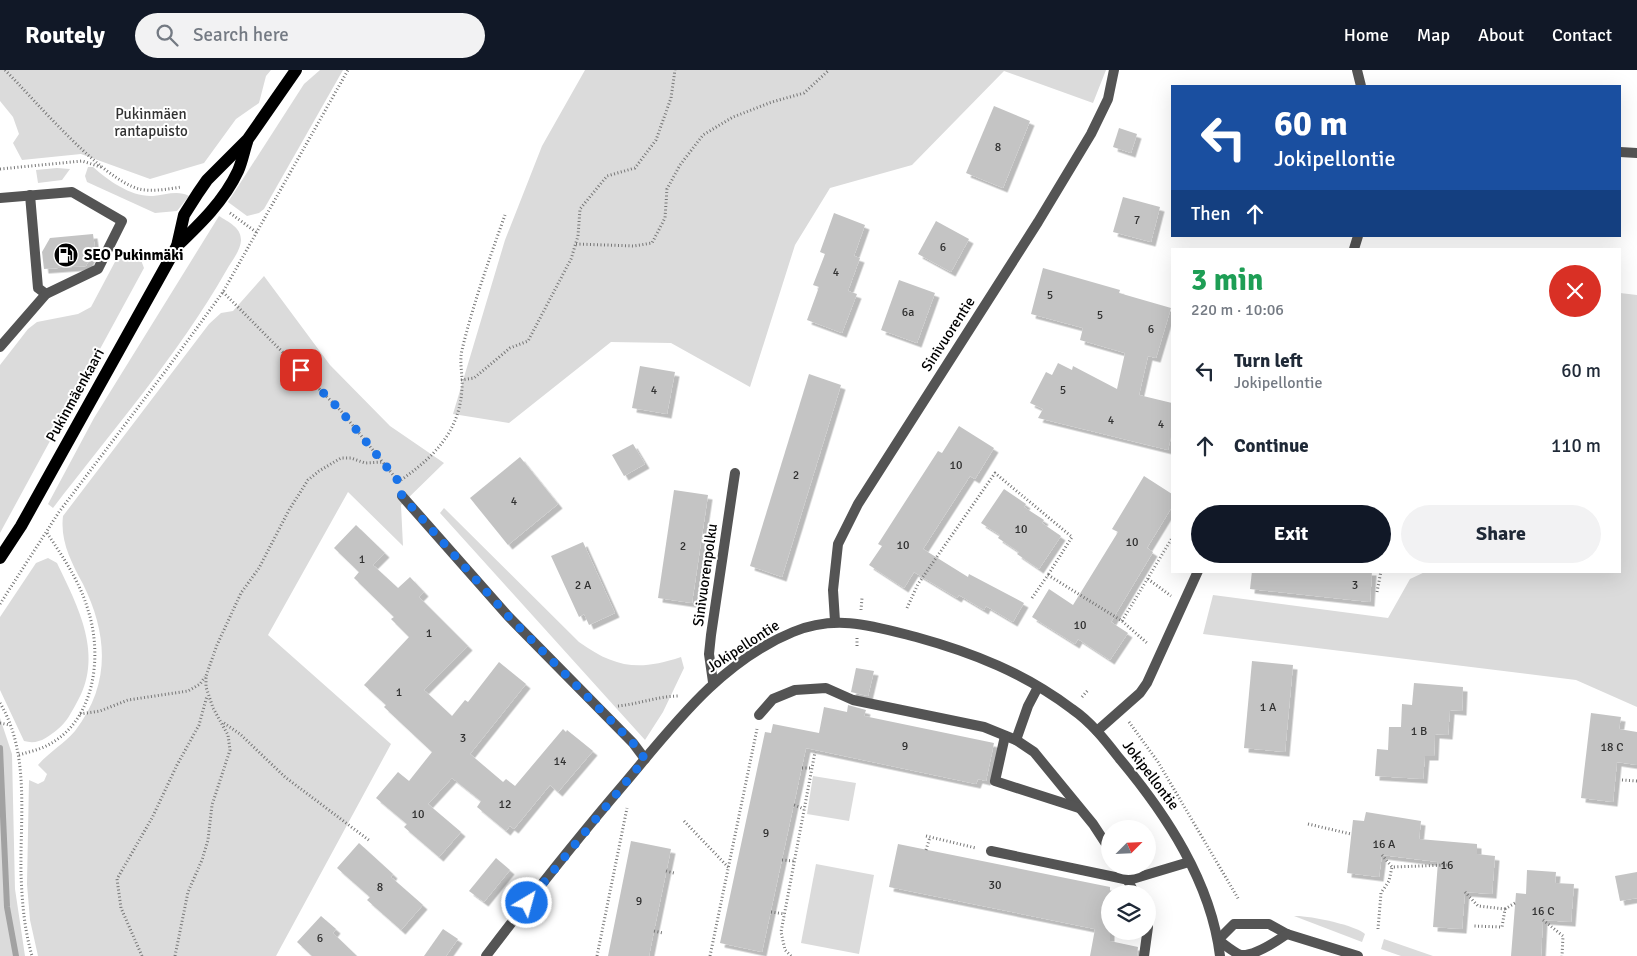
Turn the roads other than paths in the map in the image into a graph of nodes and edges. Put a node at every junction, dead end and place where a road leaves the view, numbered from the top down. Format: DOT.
graph roads {
  1 [pos="296,70"];
  2 [pos="1114,70"];
  3 [pos="1357,70"];
  4 [pos="1361,85"];
  5 [pos="248,140"];
  6 [pos="1621,152"];
  7 [pos="1637,153"];
  8 [pos="30,195"];
  9 [pos="0,198"];
  10 [pos="177,246"];
  11 [pos="46,294"];
  12 [pos="0,347"];
  13 [pos="735,473"];
  14 [pos="402,496"];
  15 [pos="0,558"];
  16 [pos="1197,573"];
  17 [pos="835,621"];
  18 [pos="713,682"];
  19 [pos="1038,687"];
  20 [pos="759,715"];
  21 [pos="1098,731"];
  22 [pos="1005,736"];
  23 [pos="1016,740"];
  24 [pos="645,759"];
  25 [pos="1080,808"];
  26 [pos="1101,837"];
  27 [pos="991,851"];
  28 [pos="1189,862"];
  29 [pos="1126,875"];
  30 [pos="1129,880"];
  31 [pos="1131,885"];
  32 [pos="1287,934"];
  33 [pos="1146,940"];
  34 [pos="1218,940"];
  35 [pos="486,956"];
  36 [pos="1144,956"];
  37 [pos="1220,956"];
  38 [pos="1358,956"];
  1 -- 5 [label="main road, Pukinmäenkaari"];
  2 -- 17 [label="street, Sinivuorentie"];
  3 -- 4 [label="street"];
  5 -- 10 [label="main road, Pukinmäenkaari"];
  5 -- 10 [label="main road, Pukinmäenkaari"];
  6 -- 7 [label="street"];
  8 -- 9 [label="street"];
  8 -- 11 [label="street"];
  8 -- 11 [label="street"];
  10 -- 15 [label="main road, Pukinmäenkaari"];
  11 -- 12 [label="street"];
  13 -- 18 [label="street, Sinivuorenpolku"];
  14 -- 24 [label="street"];
  16 -- 21 [label="street"];
  17 -- 18 [label="street, Jokipellontie"];
  17 -- 19 [label="street, Jokipellontie"];
  18 -- 24 [label="street, Jokipellontie"];
  19 -- 21 [label="street, Jokipellontie"];
  19 -- 23 [label="street"];
  20 -- 22 [label="street"];
  21 -- 28 [label="street, Jokipellontie"];
  22 -- 23 [label="street"];
  22 -- 25 [label="street"];
  23 -- 25 [label="street"];
  24 -- 35 [label="street, Jokipellontie"];
  25 -- 26 [label="street"];
  27 -- 30 [label="street"];
  28 -- 30 [label="street"];
  28 -- 34 [label="street, Jokipellontie"];
  29 -- 30 [label="street"];
  30 -- 31 [label="street"];
  32 -- 34 [label="street"];
  32 -- 34 [label="street"];
  32 -- 38 [label="street"];
  33 -- 36 [label="street"];
  34 -- 37 [label="street, Jokipellontie"];
}
